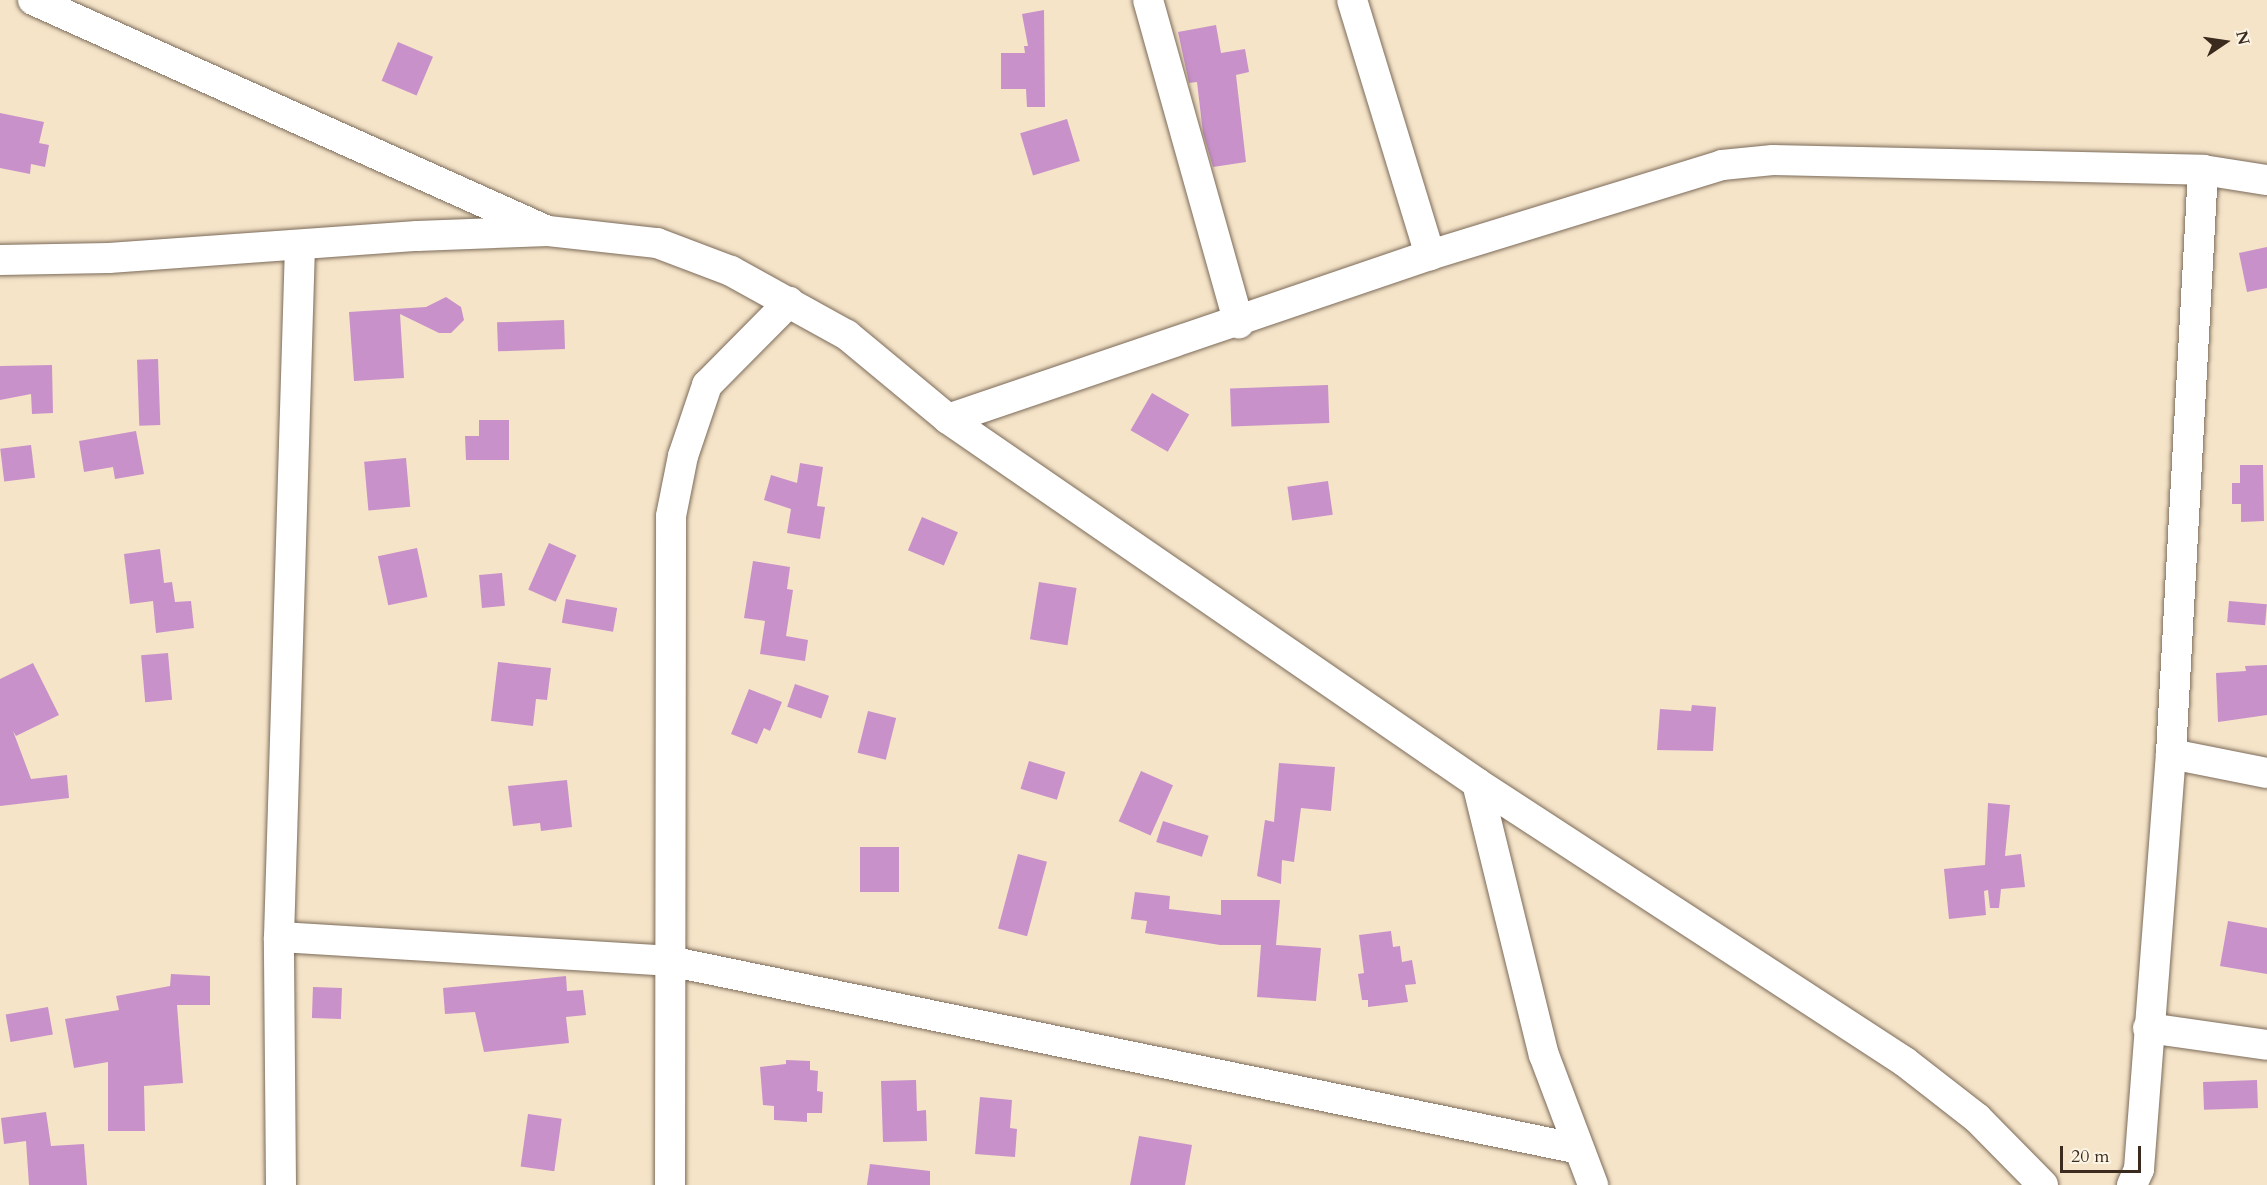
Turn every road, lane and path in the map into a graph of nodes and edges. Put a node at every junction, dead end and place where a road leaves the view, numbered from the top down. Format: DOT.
graph roads {
  1 [pos="33,0"];
  2 [pos="1148,0"];
  3 [pos="1352,0"];
  4 [pos="2203,170"];
  5 [pos="2267,180"];
  6 [pos="548,231"];
  7 [pos="300,245"];
  8 [pos="1430,255"];
  9 [pos="0,260"];
  10 [pos="789,302"];
  11 [pos="1239,323"];
  12 [pos="948,419"];
  13 [pos="2171,754"];
  14 [pos="2267,772"];
  15 [pos="1477,783"];
  16 [pos="279,937"];
  17 [pos="669,961"];
  18 [pos="2148,1028"];
  19 [pos="2267,1045"];
  20 [pos="1579,1149"];
  21 [pos="281,1185"];
  22 [pos="670,1185"];
  23 [pos="1593,1185"];
  24 [pos="2043,1185"];
  25 [pos="2132,1185"];
  1 -- 6 [label="street"];
  2 -- 11 [label="street"];
  3 -- 8 [label="street"];
  4 -- 5 [label="street"];
  4 -- 8 [label="street"];
  4 -- 13 [label="street"];
  6 -- 7 [label="street"];
  6 -- 10 [label="street"];
  7 -- 9 [label="street"];
  7 -- 16 [label="street"];
  8 -- 11 [label="street"];
  10 -- 12 [label="street"];
  10 -- 17 [label="street"];
  11 -- 12 [label="street"];
  12 -- 15 [label="street"];
  13 -- 14 [label="street"];
  13 -- 18 [label="street"];
  15 -- 20 [label="street"];
  15 -- 24 [label="street"];
  16 -- 17 [label="street"];
  16 -- 21 [label="street"];
  17 -- 20 [label="street"];
  17 -- 22 [label="street"];
  18 -- 19 [label="street"];
  18 -- 25 [label="street"];
  20 -- 23 [label="street"];
}
